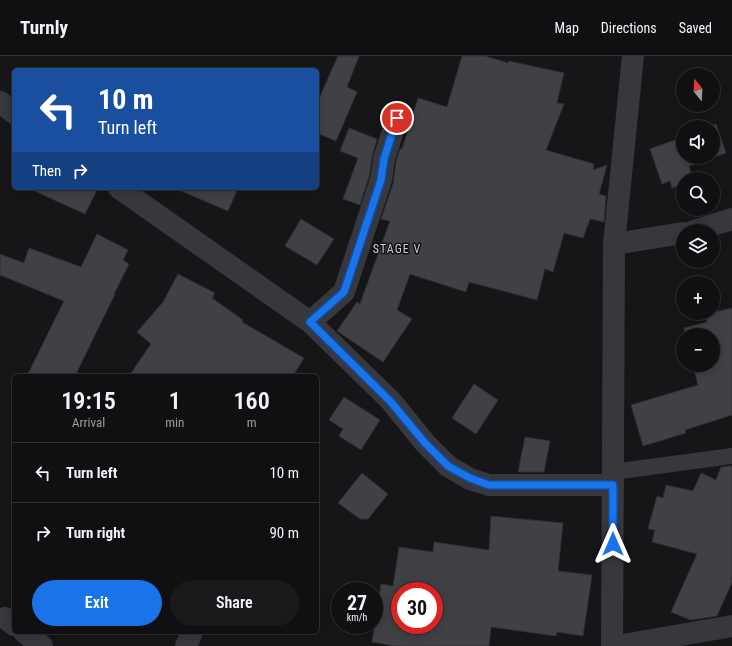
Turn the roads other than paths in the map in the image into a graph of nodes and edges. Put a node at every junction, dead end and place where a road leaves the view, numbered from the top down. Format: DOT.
graph roads {
  1 [pos="633,56"];
  2 [pos="0,102"];
  3 [pos="12,111"];
  4 [pos="397,118"];
  5 [pos="122,190"];
  6 [pos="732,219"];
  7 [pos="716,224"];
  8 [pos="676,234"];
  9 [pos="614,244"];
  10 [pos="310,322"];
  11 [pos="732,456"];
  12 [pos="613,479"];
  13 [pos="732,626"];
  14 [pos="27,634"];
  15 [pos="191,634"];
  16 [pos="42,646"];
  17 [pos="186,646"];
  18 [pos="612,646"];
  19 [pos="617,646"];
  1 -- 9 [label="street"];
  2 -- 3 [label="street"];
  4 -- 10 [label="street"];
  5 -- 10 [label="street"];
  6 -- 7 [label="street"];
  8 -- 9 [label="street"];
  9 -- 12 [label="street"];
  10 -- 12 [label="street"];
  11 -- 12 [label="lane"];
  12 -- 18 [label="street"];
  13 -- 19 [label="street"];
  14 -- 16 [label="street"];
  15 -- 17 [label="street"];
}
